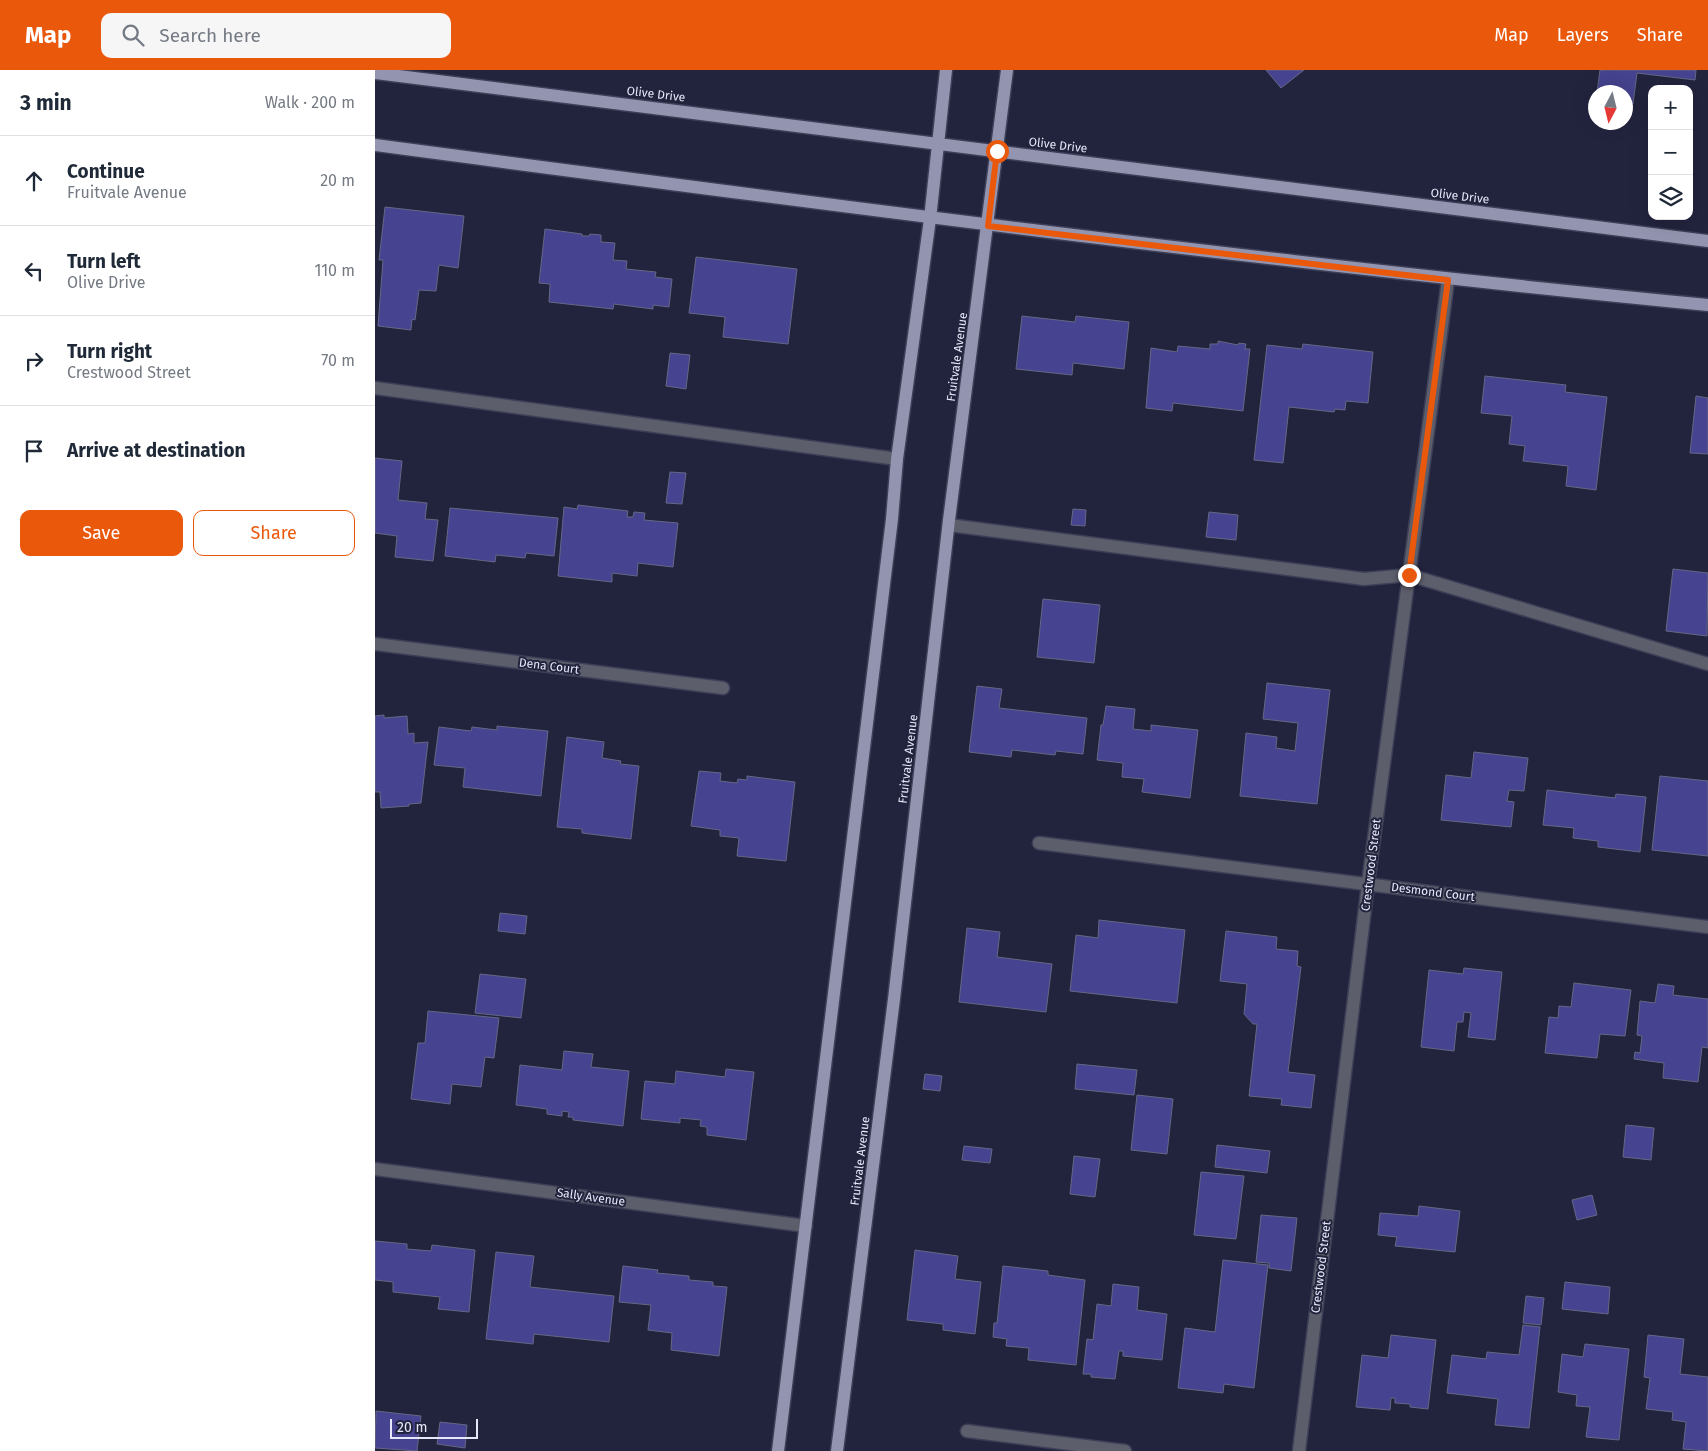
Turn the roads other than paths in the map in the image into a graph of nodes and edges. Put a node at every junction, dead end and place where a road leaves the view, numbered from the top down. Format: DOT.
graph roads {
  1 [pos="946,70"];
  2 [pos="1007,70"];
  3 [pos="375,73"];
  4 [pos="939,143"];
  5 [pos="375,145"];
  6 [pos="997,151"];
  7 [pos="930,219"];
  8 [pos="988,226"];
  9 [pos="1708,241"];
  10 [pos="1448,280"];
  11 [pos="1708,306"];
  12 [pos="375,388"];
  13 [pos="897,459"];
  14 [pos="949,525"];
  15 [pos="1409,575"];
  16 [pos="375,644"];
  17 [pos="1708,664"];
  18 [pos="723,688"];
  19 [pos="1039,843"];
  20 [pos="1368,884"];
  21 [pos="1708,927"];
  22 [pos="375,1169"];
  23 [pos="806,1226"];
  24 [pos="967,1431"];
  25 [pos="778,1451"];
  26 [pos="837,1451"];
  27 [pos="1125,1451"];
  28 [pos="1299,1451"];
  1 -- 4 [label="main road"];
  2 -- 6 [label="main road, Fruitvale Avenue"];
  3 -- 4 [label="main road, Olive Drive"];
  4 -- 6 [label="main road, Olive Drive"];
  4 -- 7 [label="main road"];
  5 -- 7 [label="main road"];
  6 -- 8 [label="main road, Fruitvale Avenue"];
  6 -- 9 [label="main road, Olive Drive"];
  7 -- 8 [label="main road"];
  7 -- 13 [label="main road"];
  8 -- 10 [label="main road"];
  8 -- 14 [label="main road, Fruitvale Avenue"];
  10 -- 11 [label="main road"];
  10 -- 15 [label="street, Crestwood Street"];
  12 -- 13 [label="street"];
  13 -- 23 [label="main road"];
  14 -- 15 [label="street"];
  14 -- 26 [label="main road, Fruitvale Avenue"];
  15 -- 17 [label="street"];
  15 -- 20 [label="street, Crestwood Street"];
  16 -- 18 [label="street, Dena Court"];
  19 -- 20 [label="street, Desmond Court"];
  20 -- 21 [label="street, Desmond Court"];
  20 -- 28 [label="street, Crestwood Street"];
  22 -- 23 [label="street, Sally Avenue"];
  23 -- 25 [label="main road"];
  24 -- 27 [label="street"];
}
